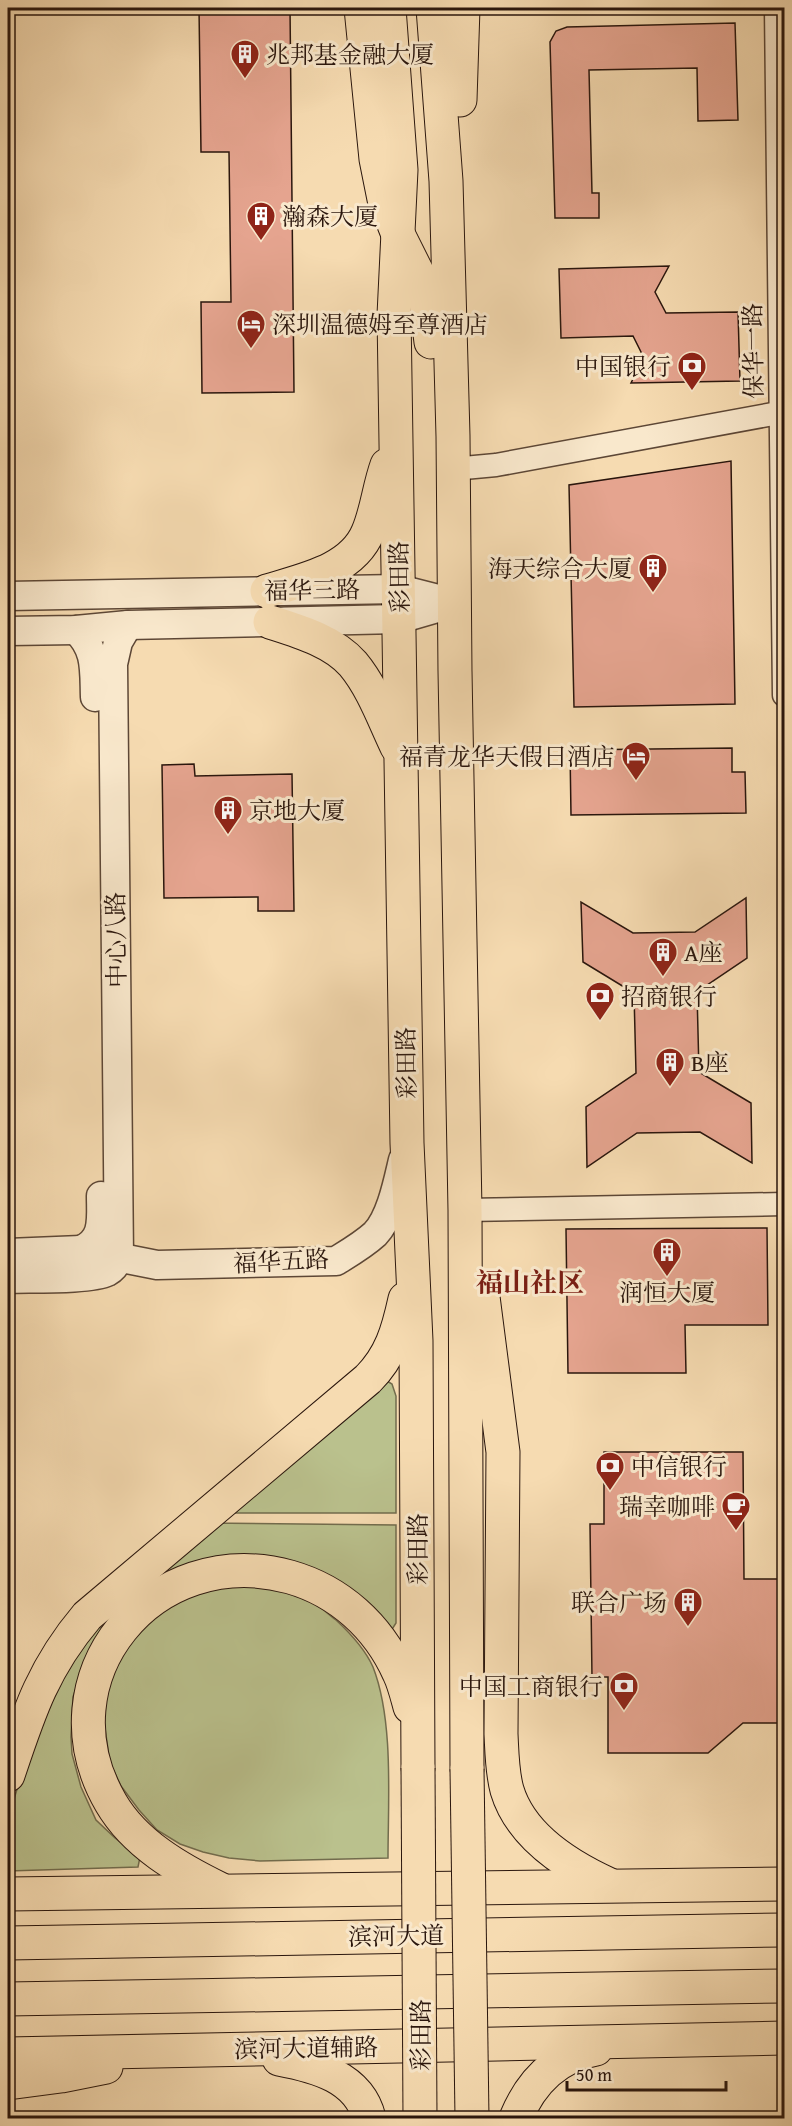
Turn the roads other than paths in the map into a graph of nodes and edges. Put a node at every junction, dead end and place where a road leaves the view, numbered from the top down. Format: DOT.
graph roads {
  1 [pos="345,8"];
  2 [pos="361,8"];
  3 [pos="389,8"];
  4 [pos="433,8"];
  5 [pos="463,8"];
  6 [pos="776,8"];
  7 [pos="446,181"];
  8 [pos="397,232"];
  9 [pos="394,315"];
  10 [pos="783,413"];
  11 [pos="453,436"];
  12 [pos="397,441"];
  13 [pos="453,469"];
  14 [pos="8,596"];
  15 [pos="454,603"];
  16 [pos="399,604"];
  17 [pos="269,606"];
  18 [pos="128,625"];
  19 [pos="76,630"];
  20 [pos="8,631"];
  21 [pos="784,695"];
  22 [pos="401,754"];
  23 [pos="407,1143"];
  24 [pos="784,1204"];
  25 [pos="465,1210"];
  26 [pos="81,1250"];
  27 [pos="8,1253"];
  28 [pos="119,1258"];
  29 [pos="412,1265"];
  30 [pos="8,1279"];
  31 [pos="418,1729"];
  32 [pos="8,1775"];
  33 [pos="784,1884"];
  34 [pos="614,1887"];
  35 [pos="225,1891"];
  36 [pos="8,1894"];
  37 [pos="784,1930"];
  38 [pos="8,1943"];
  39 [pos="784,1986"];
  40 [pos="8,1999"];
  41 [pos="784,2038"];
  42 [pos="657,2041"];
  43 [pos="237,2049"];
  44 [pos="158,2051"];
  45 [pos="8,2054"];
  46 [pos="8,2083"];
  47 [pos="369,2118"];
  48 [pos="420,2118"];
  49 [pos="472,2118"];
  50 [pos="516,2118"];
  1 -- 9 [label="main road"];
  2 -- 8 [label="main road"];
  3 -- 8 [label="main road, 彩田路"];
  4 -- 7 [label="main road, 彩田路"];
  5 -- 7 [label="main road"];
  6 -- 10 [label="street, 保华一路"];
  7 -- 11 [label="main road, 彩田路"];
  8 -- 9 [label="main road, 彩田路"];
  8 -- 11 [label="main road"];
  9 -- 12 [label="main road, 彩田路"];
  10 -- 13 [label="street"];
  10 -- 21 [label="street, 保华一路"];
  11 -- 13 [label="main road, 彩田路"];
  12 -- 16 [label="main road, 彩田路"];
  12 -- 17 [label="main road"];
  13 -- 15 [label="main road, 彩田路"];
  14 -- 17 [label="street, 福华三路"];
  15 -- 16 [label="street, 福华三路"];
  15 -- 25 [label="main road, 彩田路"];
  16 -- 17 [label="street, 福华三路"];
  16 -- 22 [label="main road, 彩田路"];
  17 -- 18 [label="street, 福华三路"];
  17 -- 22 [label="main road"];
  18 -- 19 [label="street, 福华三路"];
  18 -- 28 [label="street, 中心八路"];
  19 -- 20 [label="street, 福华三路"];
  19 -- 26 [label="street, 中心八路"];
  22 -- 23 [label="main road, 彩田路"];
  23 -- 28 [label="street, 福华五路"];
  23 -- 29 [label="main road, 彩田路"];
  24 -- 25 [label="street"];
  25 -- 34 [label="main road"];
  25 -- 49 [label="main road, 彩田路, bridge"];
  26 -- 27 [label="street, 福华五路"];
  26 -- 28 [label="street, 福华五路"];
  28 -- 30 [label="street"];
  29 -- 31 [label="main road, 彩田路"];
  29 -- 32 [label="main road"];
  31 -- 35 [label="main road"];
  31 -- 48 [label="main road, 彩田路, bridge"];
  33 -- 34 [label="main road"];
  34 -- 35 [label="main road"];
  35 -- 36 [label="main road"];
  37 -- 38 [label="main road, 滨河大道"];
  39 -- 40 [label="main road"];
  41 -- 42 [label="main road, 滨河大道辅路"];
  42 -- 43 [label="main road, 滨河大道辅路"];
  42 -- 50 [label="main road"];
  43 -- 44 [label="main road, 滨河大道辅路"];
  43 -- 47 [label="main road"];
  44 -- 45 [label="main road, 滨河大道辅路"];
  44 -- 46 [label="main road"];
}
